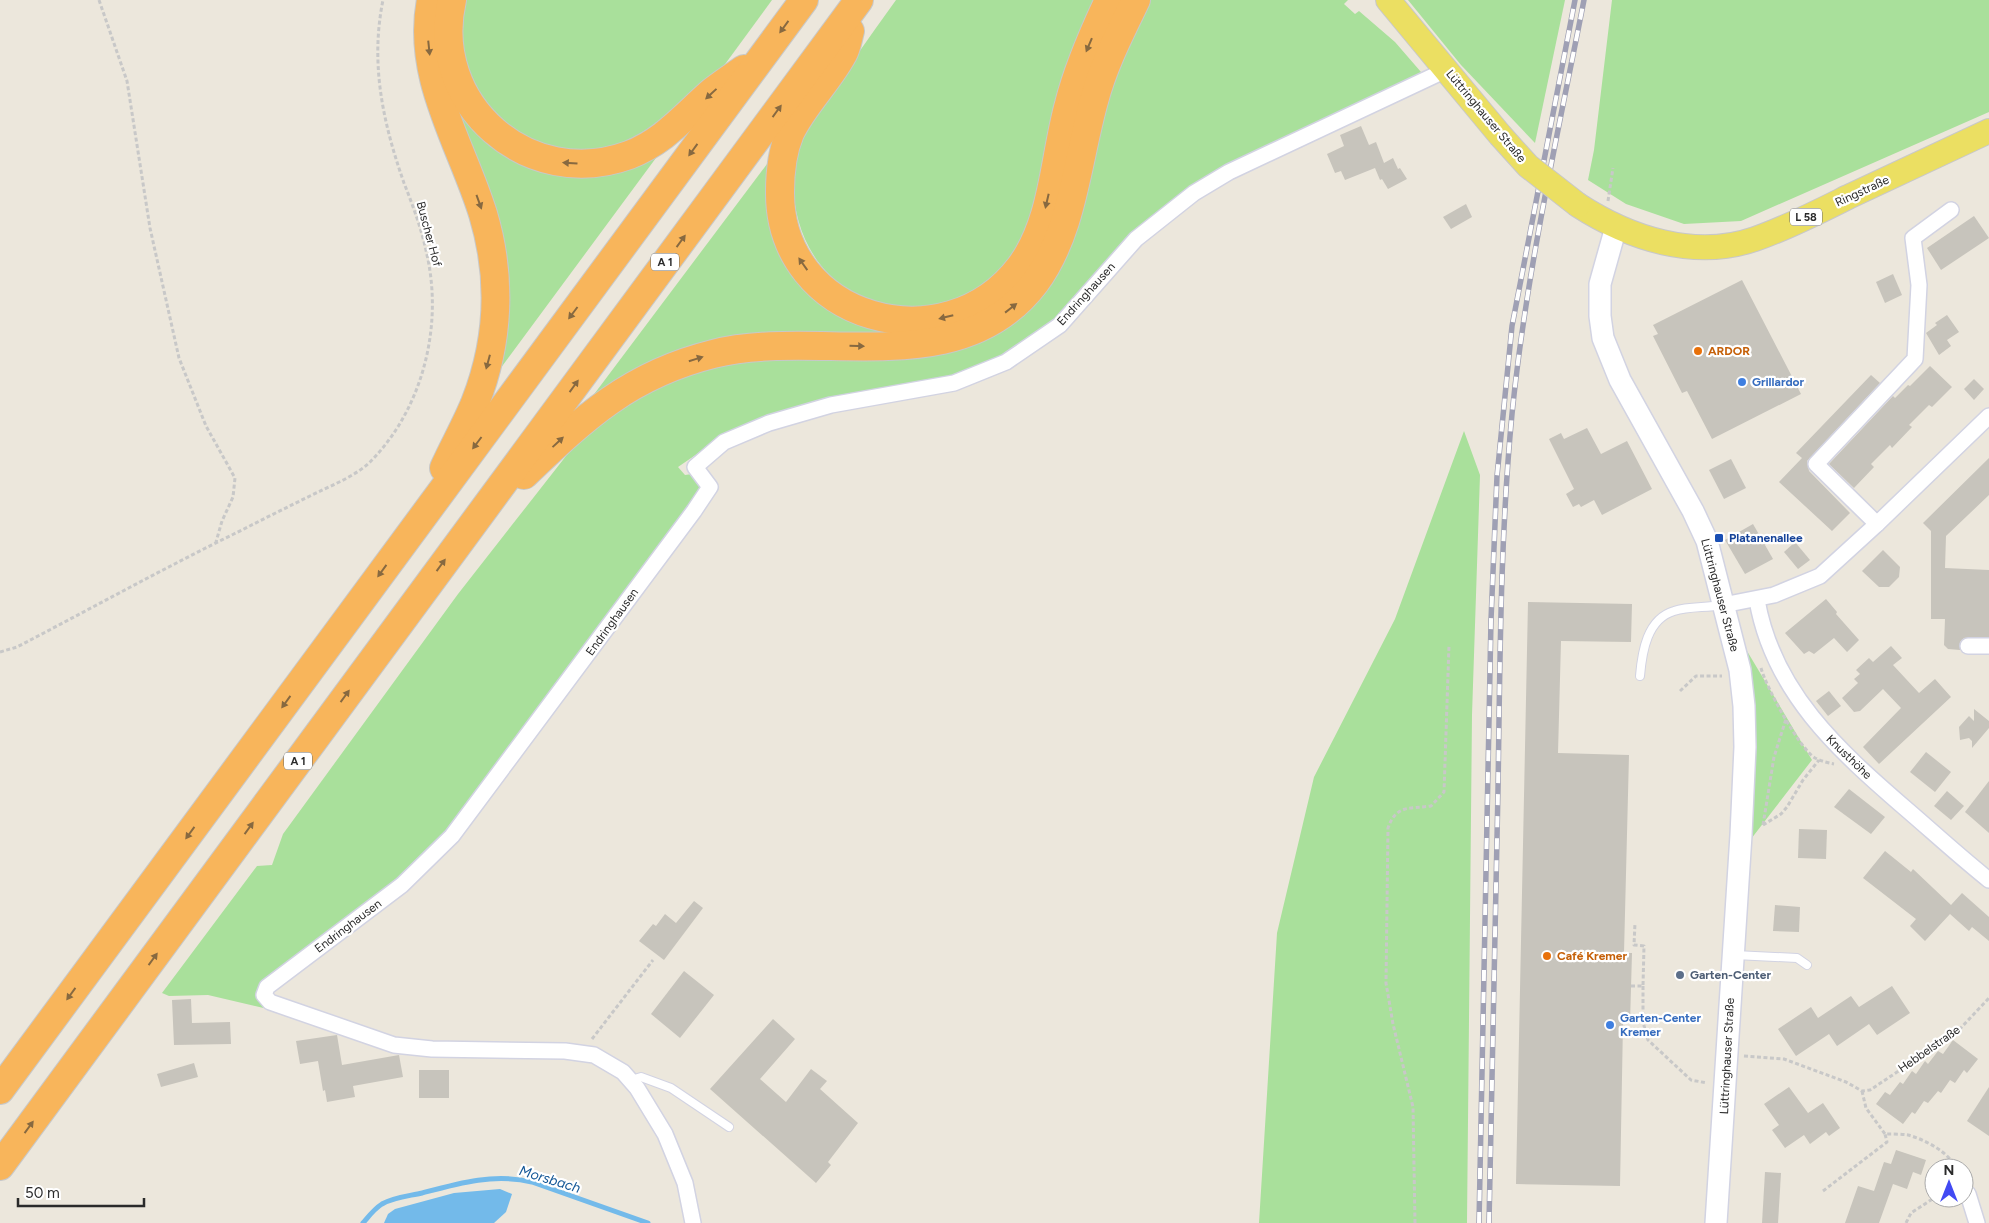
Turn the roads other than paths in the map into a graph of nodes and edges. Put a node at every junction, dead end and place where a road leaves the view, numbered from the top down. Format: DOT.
graph roads {
  1 [pos="431,0"];
  2 [pos="452,0"];
  3 [pos="804,0"];
  4 [pos="859,0"];
  5 [pos="1109,0"];
  6 [pos="1136,0"];
  7 [pos="1388,0"];
  8 [pos="764,55"];
  9 [pos="1446,70"];
  10 [pos="1989,131"];
  11 [pos="1951,210"];
  12 [pos="1616,226"];
  13 [pos="1989,416"];
  14 [pos="422,518"];
  15 [pos="472,524"];
  16 [pos="1877,524"];
  17 [pos="1757,600"];
  18 [pos="1724,605"];
  19 [pos="1968,646"];
  20 [pos="1989,646"];
  21 [pos="1640,676"];
  22 [pos="1989,880"];
  23 [pos="1733,955"];
  24 [pos="1807,965"];
  25 [pos="631,1080"];
  26 [pos="0,1090"];
  27 [pos="729,1127"];
  28 [pos="0,1166"];
  29 [pos="1972,1208"];
  30 [pos="693,1223"];
  31 [pos="1716,1223"];
  32 [pos="1977,1223"];
  1 -- 14 [label="highway, one-way"];
  8 -- 2 [label="highway, one-way"];
  3 -- 8 [label="highway, one-way"];
  5 -- 4 [label="highway, one-way"];
  15 -- 4 [label="highway, A 1, one-way"];
  15 -- 6 [label="highway, one-way"];
  7 -- 9 [label="main road, Lüttringhauser Straße / L 58"];
  8 -- 14 [label="highway, one-way"];
  9 -- 12 [label="main road, Lüttringhauser Straße / L 58, bridge"];
  9 -- 25 [label="street, Endringhausen"];
  10 -- 12 [label="main road, Ringstraße / L 58"];
  11 -- 16 [label="street"];
  12 -- 18 [label="street, Lüttringhauser Straße"];
  13 -- 16 [label="street"];
  14 -- 26 [label="highway, one-way"];
  28 -- 15 [label="highway, A 1, one-way"];
  16 -- 17 [label="street"];
  17 -- 18 [label="street"];
  17 -- 22 [label="street, Knusthöhe"];
  18 -- 21 [label="lane"];
  18 -- 23 [label="street, Lüttringhauser Straße"];
  19 -- 20 [label="street"];
  23 -- 24 [label="lane"];
  23 -- 31 [label="street, Lüttringhauser Straße"];
  25 -- 27 [label="lane"];
  25 -- 30 [label="street, Endringhausen"];
  29 -- 32 [label="street"];
}
